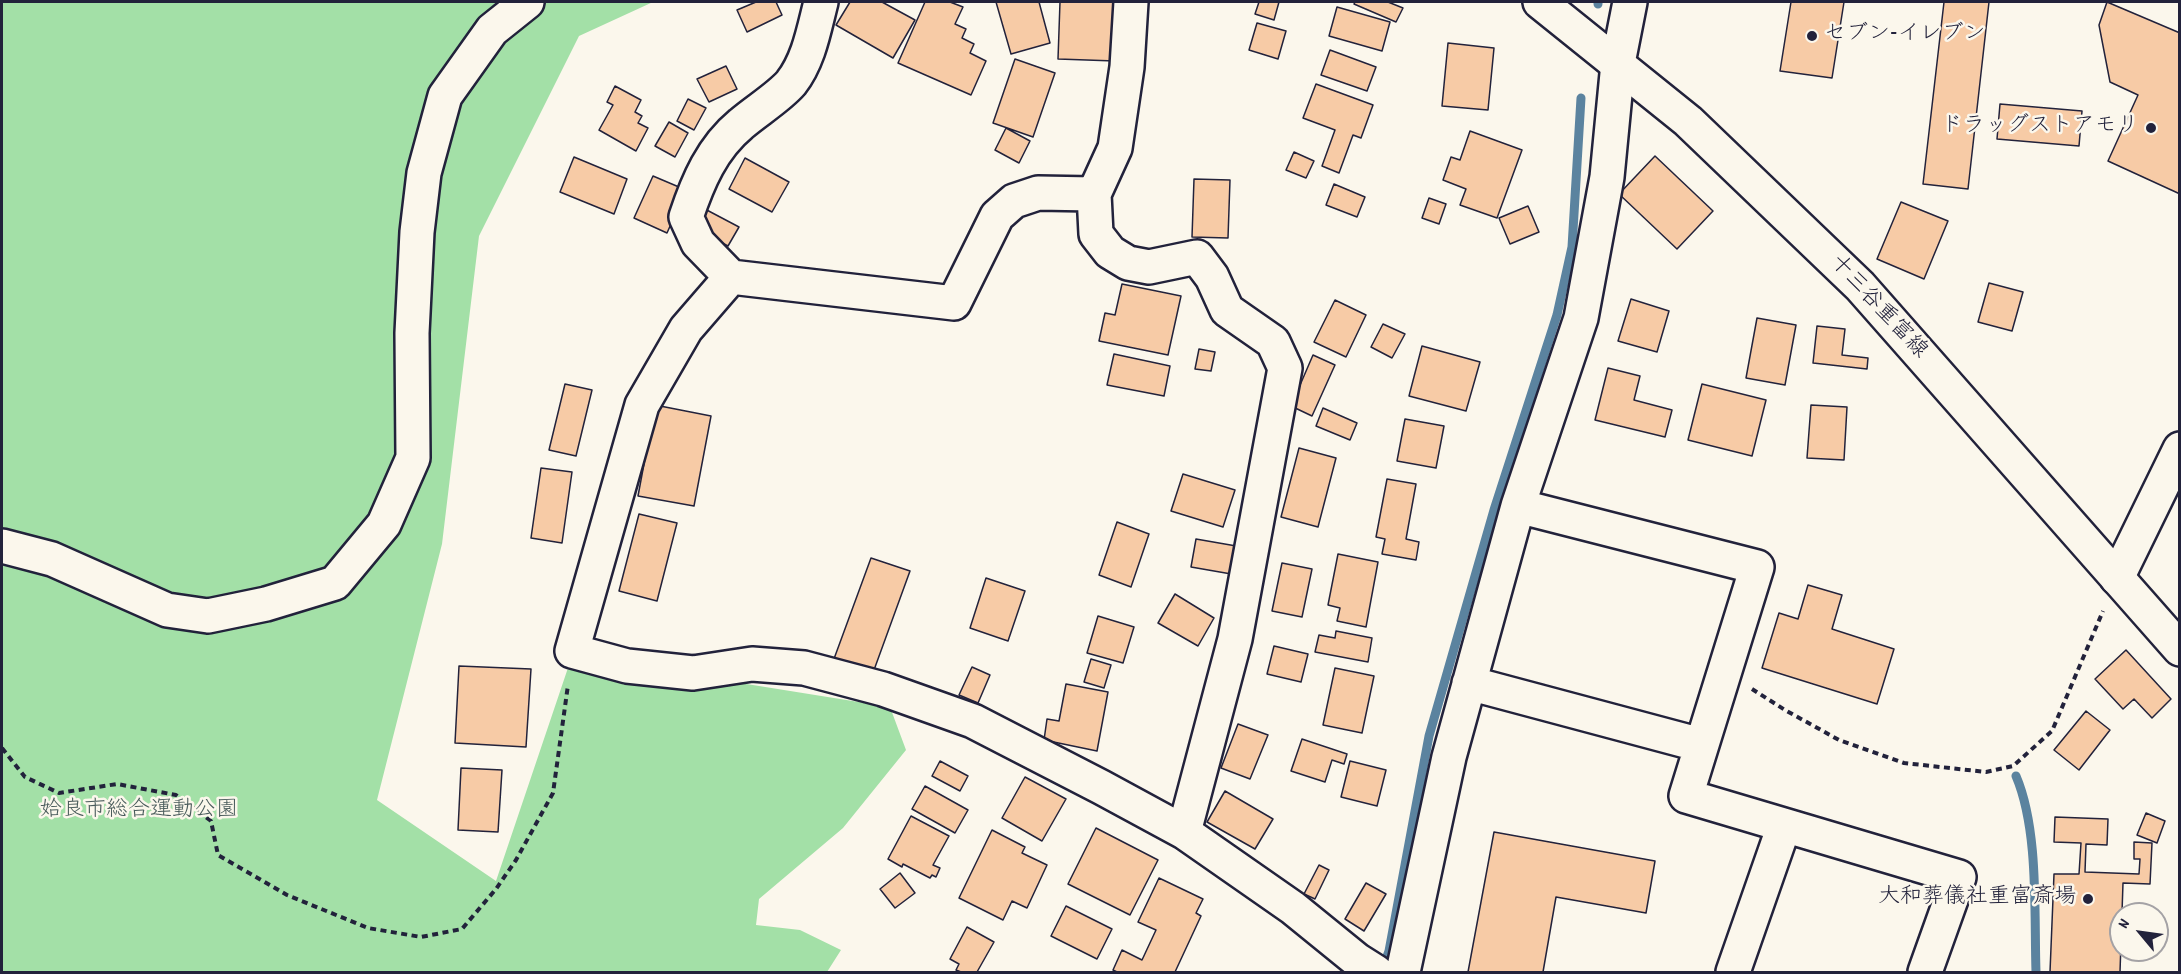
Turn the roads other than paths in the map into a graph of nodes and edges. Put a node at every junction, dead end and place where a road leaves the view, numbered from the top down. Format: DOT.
graph roads {
  1 [pos="527,2"];
  2 [pos="821,2"];
  3 [pos="1131,2"];
  4 [pos="1540,2"];
  5 [pos="1630,2"];
  6 [pos="1618,63"];
  7 [pos="1094,194"];
  8 [pos="731,277"];
  9 [pos="2180,449"];
  10 [pos="1518,506"];
  11 [pos="2,546"];
  12 [pos="2117,578"];
  13 [pos="2180,649"];
  14 [pos="1469,682"];
  15 [pos="1701,745"];
  16 [pos="1784,826"];
  17 [pos="1184,832"];
  18 [pos="1367,966"];
  19 [pos="1403,972"];
  20 [pos="1733,972"];
  21 [pos="1925,972"];
  1 -- 11 [label="street"];
  2 -- 8 [label="street"];
  3 -- 7 [label="street"];
  4 -- 6 [label="street, 十三谷重富線"];
  5 -- 6 [label="street"];
  6 -- 10 [label="street"];
  6 -- 12 [label="street, 十三谷重富線"];
  7 -- 8 [label="street"];
  7 -- 17 [label="street"];
  8 -- 17 [label="street"];
  9 -- 12 [label="street"];
  10 -- 14 [label="street"];
  10 -- 15 [label="street"];
  12 -- 13 [label="street, 十三谷重富線"];
  14 -- 15 [label="street"];
  14 -- 19 [label="street"];
  15 -- 16 [label="street"];
  16 -- 20 [label="street"];
  16 -- 21 [label="street"];
  17 -- 18 [label="street"];
}
